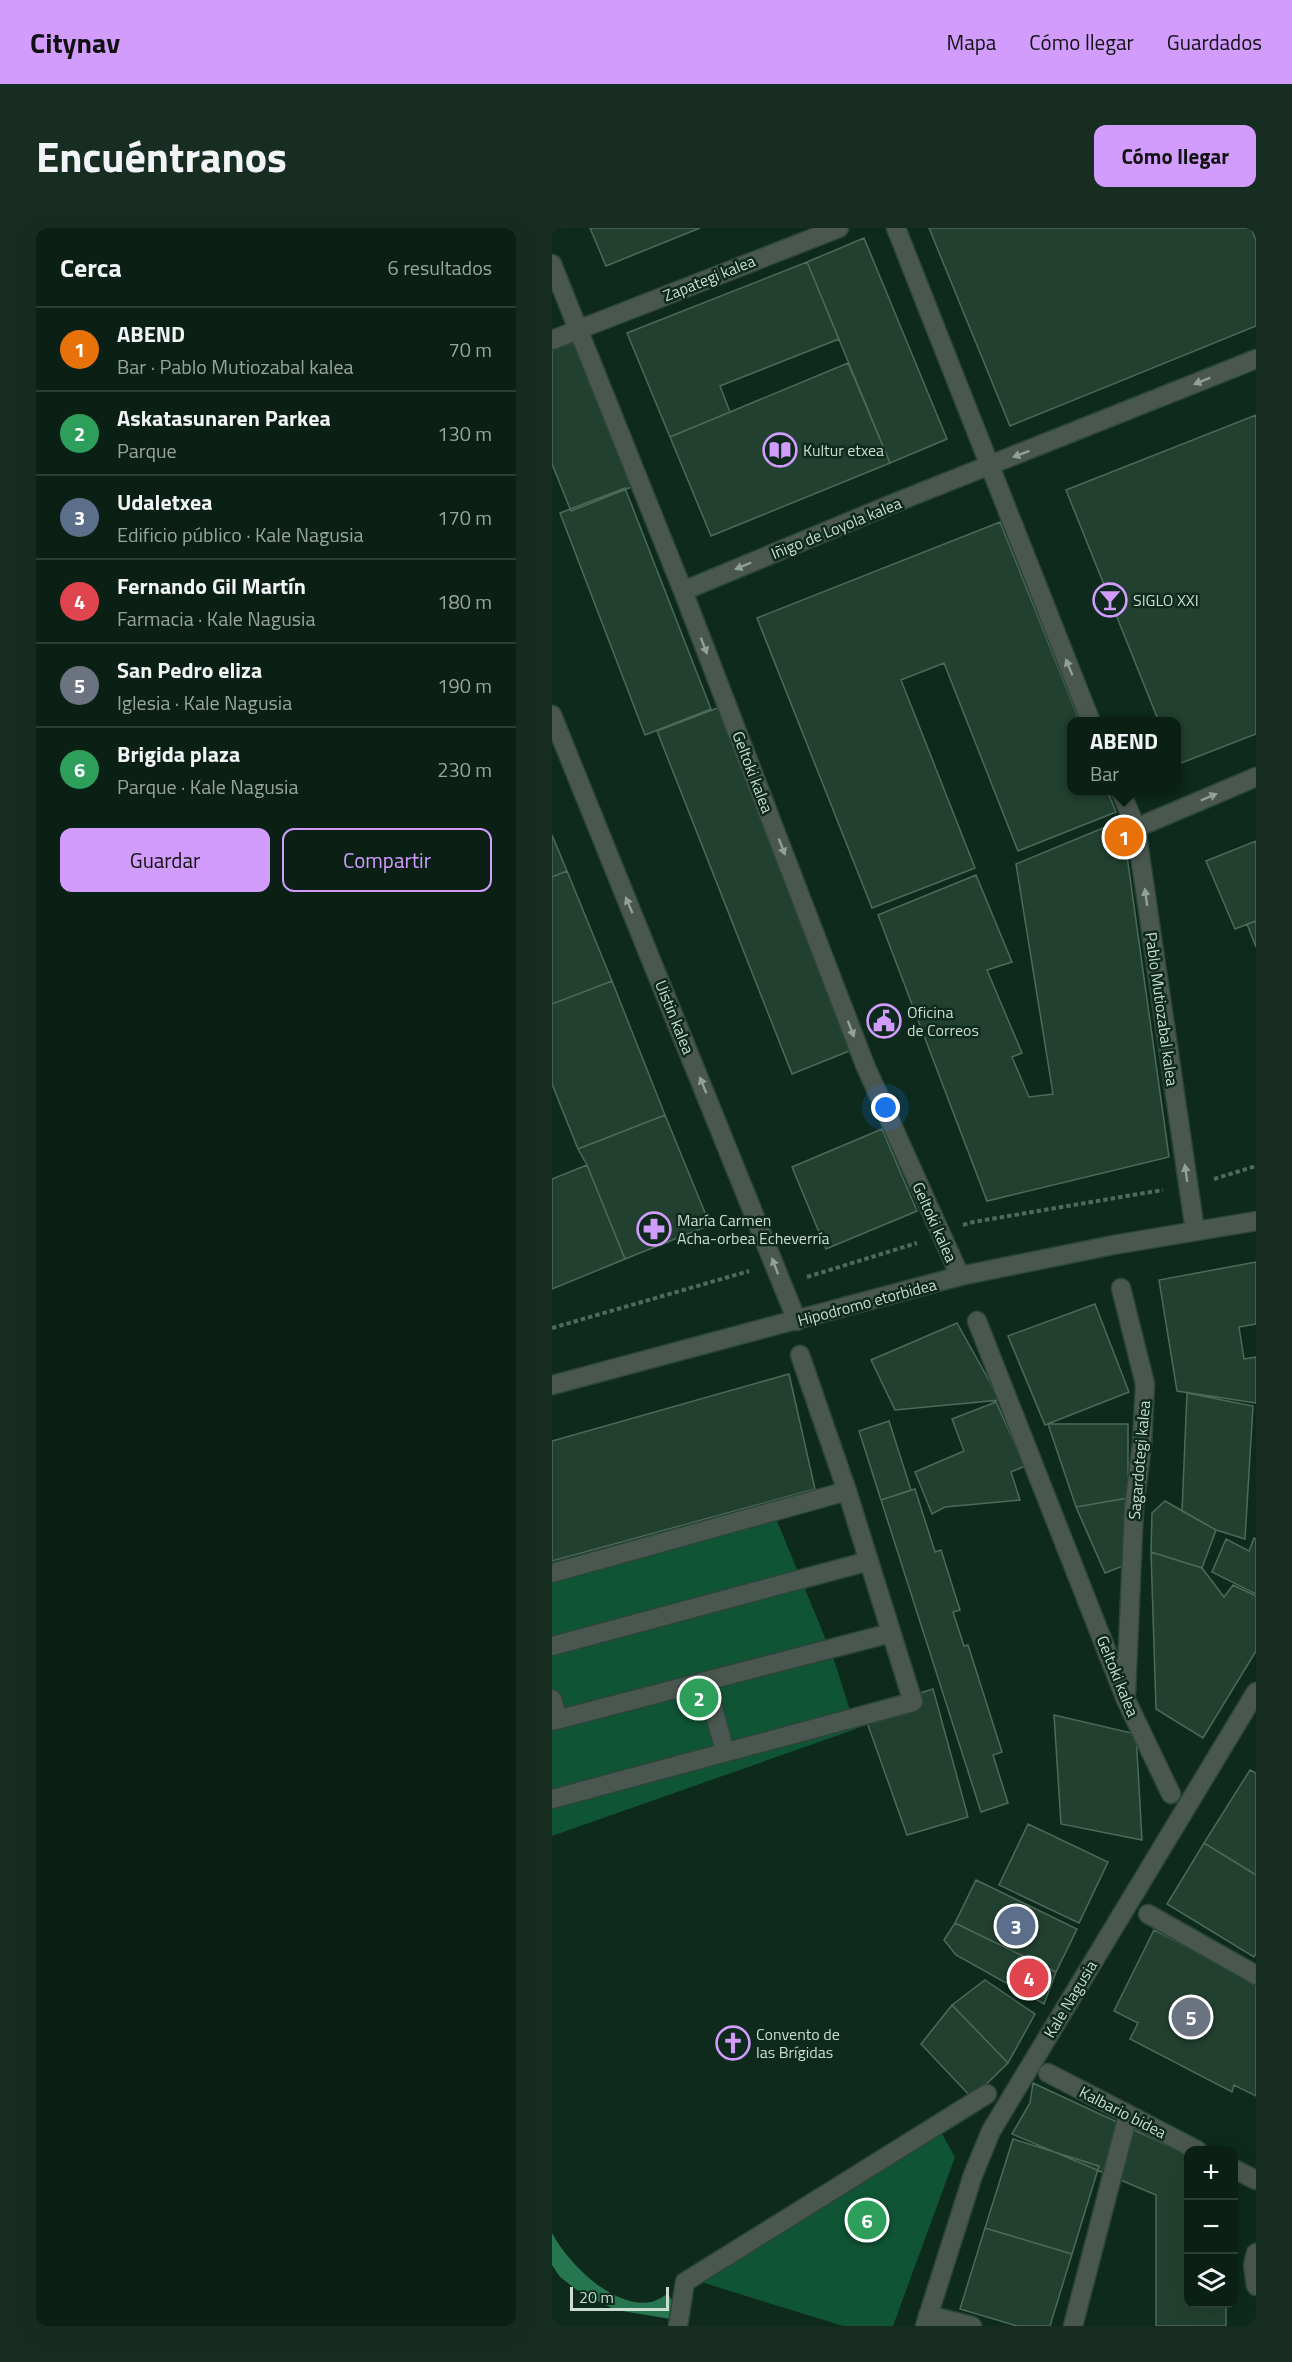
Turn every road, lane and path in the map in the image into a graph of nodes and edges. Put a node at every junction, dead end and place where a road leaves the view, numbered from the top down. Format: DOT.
graph roads {
  1 [pos="839,228"];
  2 [pos="896,228"];
  3 [pos="552,264"];
  4 [pos="579,330"];
  5 [pos="552,340"];
  6 [pos="1256,359"];
  7 [pos="989,466"];
  8 [pos="683,591"];
  9 [pos="552,715"];
  10 [pos="1089,717"];
  11 [pos="1256,777"];
  12 [pos="1122,795"];
  13 [pos="1136,828"];
  14 [pos="1256,1166"];
  15 [pos="1188,1185"];
  16 [pos="1256,1221"];
  17 [pos="1195,1231"];
  18 [pos="940,1235"];
  19 [pos="739,1274"];
  20 [pos="960,1276"];
  21 [pos="802,1278"];
  22 [pos="1121,1288"];
  23 [pos="797,1321"];
  24 [pos="977,1321"];
  25 [pos="552,1328"];
  26 [pos="800,1355"];
  27 [pos="552,1385"];
  28 [pos="847,1491"];
  29 [pos="869,1561"];
  30 [pos="552,1573"];
  31 [pos="891,1633"];
  32 [pos="552,1646"];
  33 [pos="706,1681"];
  34 [pos="1256,1692"];
  35 [pos="552,1699"];
  36 [pos="1126,1700"];
  37 [pos="555,1720"];
  38 [pos="725,1752"];
  39 [pos="1171,1794"];
  40 [pos="552,1798"];
  41 [pos="1148,1914"];
  42 [pos="1256,1975"];
  43 [pos="1048,2073"];
  44 [pos="987,2094"];
  45 [pos="1128,2115"];
  46 [pos="1187,2146"];
  47 [pos="1238,2171"];
  48 [pos="1256,2180"];
  49 [pos="1256,2253"];
  50 [pos="1256,2286"];
  51 [pos="926,2321"];
  52 [pos="678,2326"];
  53 [pos="972,2326"];
  54 [pos="1073,2326"];
  1 -- 4 [label="street, Zapategi kalea"];
  2 -- 7 [label="street"];
  3 -- 4 [label="street, Geltoki kalea"];
  4 -- 5 [label="street, Zapategi kalea"];
  4 -- 8 [label="street, Geltoki kalea"];
  6 -- 7 [label="street, Iñigo de Loyola kalea, one-way"];
  7 -- 8 [label="street, Iñigo de Loyola kalea, one-way"];
  10 -- 7 [label="street, one-way"];
  8 -- 18 [label="street, Geltoki kalea, one-way"];
  23 -- 9 [label="street, Uistin kalea, one-way"];
  13 -- 11 [label="street, one-way"];
  12 -- 13 [label="street, Pablo Mutiozabal kalea"];
  15 -- 13 [label="street, Pablo Mutiozabal kalea, one-way"];
  14 -- 15 [label="path"];
  15 -- 17 [label="street, Pablo Mutiozabal kalea"];
  15 -- 18 [label="path"];
  16 -- 17 [label="street, Hipodromo etorbidea"];
  17 -- 20 [label="street, Hipodromo etorbidea"];
  18 -- 20 [label="street, Geltoki kalea"];
  18 -- 21 [label="path"];
  19 -- 25 [label="path"];
  20 -- 23 [label="street, Hipodromo etorbidea"];
  22 -- 36 [label="street, Sagardotegi kalea"];
  23 -- 27 [label="street, Hipodromo etorbidea"];
  24 -- 36 [label="street, Geltoki kalea"];
  26 -- 28 [label="street"];
  28 -- 29 [label="street"];
  28 -- 30 [label="street"];
  29 -- 31 [label="street"];
  29 -- 32 [label="street"];
  31 -- 33 [label="street"];
  31 -- 38 [label="street"];
  33 -- 37 [label="street"];
  33 -- 38 [label="street"];
  34 -- 51 [label="street, Kale Nagusia"];
  35 -- 37 [label="street"];
  36 -- 39 [label="street, Geltoki kalea"];
  38 -- 40 [label="street"];
  41 -- 42 [label="street"];
  43 -- 45 [label="street, Kalbario bidea"];
  44 -- 52 [label="street"];
  45 -- 46 [label="street, Kalbario bidea"];
  45 -- 54 [label="street"];
  47 -- 48 [label="street"];
  49 -- 50 [label="street"];
  51 -- 53 [label="street"];
}
